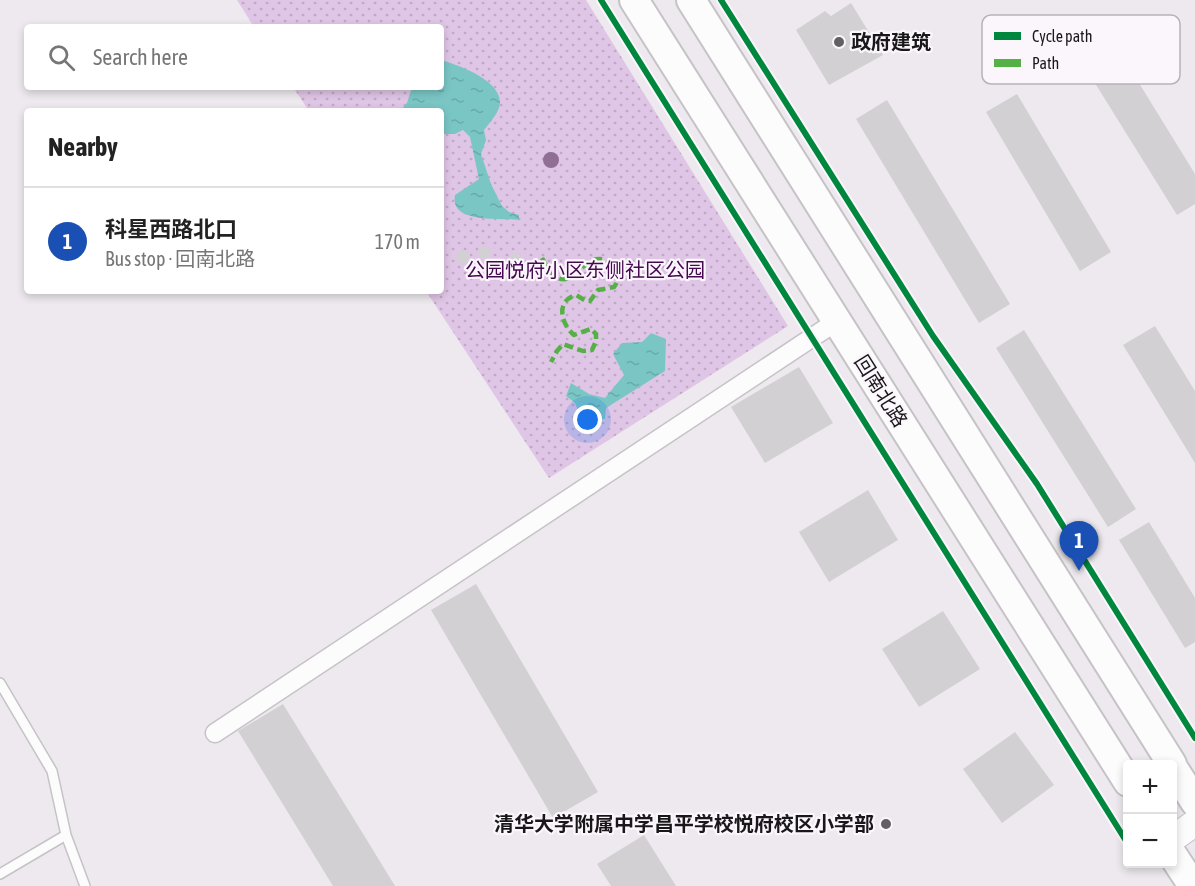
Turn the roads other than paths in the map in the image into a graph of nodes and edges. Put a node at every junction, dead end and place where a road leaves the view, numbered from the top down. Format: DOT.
graph roads {
  1 [pos="634,0"];
  2 [pos="691,0"];
  3 [pos="837,321"];
  4 [pos="0,683"];
  5 [pos="215,733"];
  6 [pos="1123,774"];
  7 [pos="1182,783"];
  8 [pos="1195,823"];
  9 [pos="66,835"];
  10 [pos="1177,836"];
  11 [pos="1177,860"];
  12 [pos="0,874"];
  13 [pos="85,886"];
  14 [pos="1193,886"];
  1 -- 3 [label="main road, 回南北路"];
  2 -- 7 [label="main road"];
  3 -- 5 [label="street"];
  3 -- 6 [label="main road, 回南北路"];
  4 -- 9 [label="lane"];
  8 -- 10 [label="street"];
  9 -- 12 [label="lane"];
  9 -- 13 [label="lane"];
  11 -- 14 [label="main road"];
}
